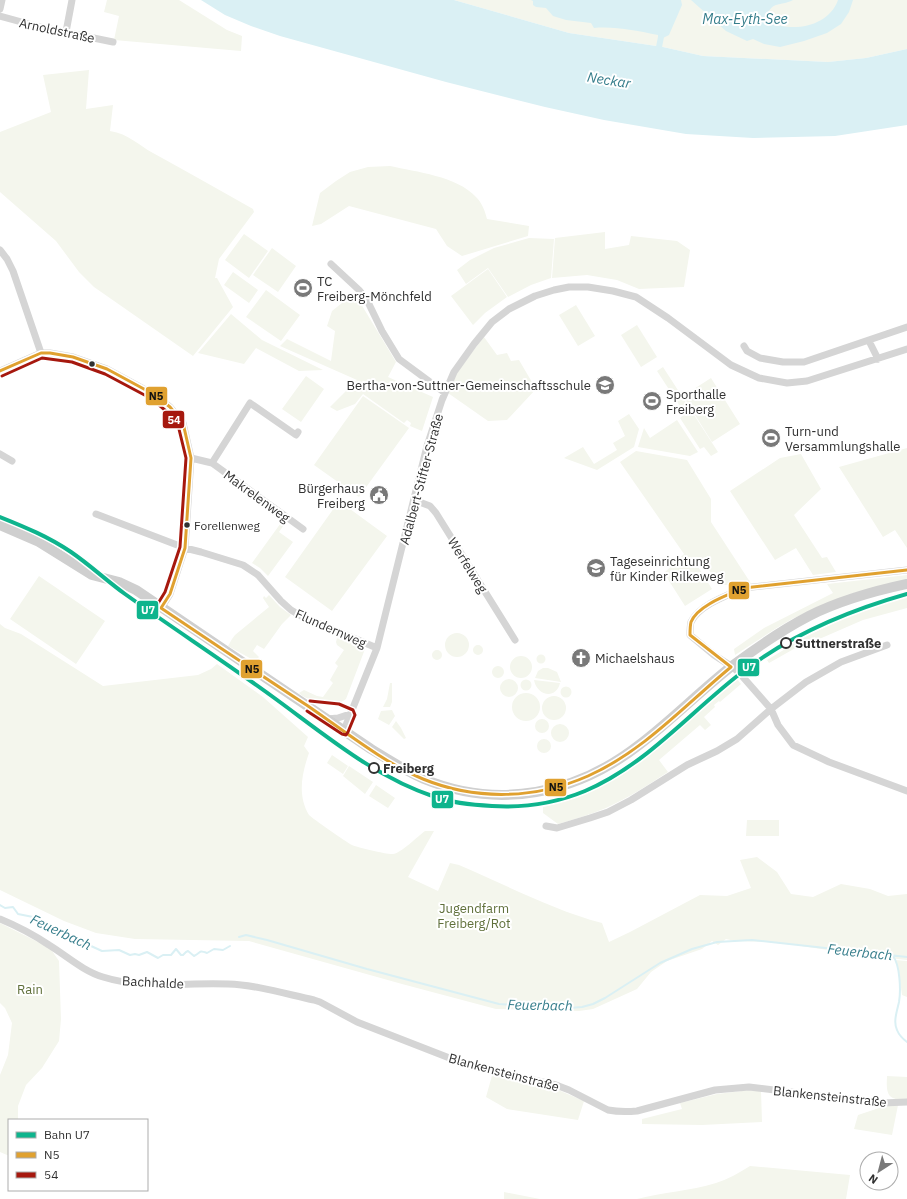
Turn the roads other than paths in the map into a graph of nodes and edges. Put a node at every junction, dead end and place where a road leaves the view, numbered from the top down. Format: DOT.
graph roads {
  1 [pos="2,0"];
  2 [pos="72,0"];
  3 [pos="0,9"];
  4 [pos="0,16"];
  5 [pos="66,32"];
  6 [pos="113,42"];
  7 [pos="0,250"];
  8 [pos="331,264"];
  9 [pos="907,328"];
  10 [pos="870,341"];
  11 [pos="744,346"];
  12 [pos="907,349"];
  13 [pos="41,353"];
  14 [pos="878,359"];
  15 [pos="0,371"];
  16 [pos="443,396"];
  17 [pos="298,432"];
  18 [pos="0,454"];
  19 [pos="191,458"];
  20 [pos="12,461"];
  21 [pos="212,463"];
  22 [pos="414,500"];
  23 [pos="96,514"];
  24 [pos="0,524"];
  25 [pos="302,529"];
  26 [pos="185,548"];
  27 [pos="907,570"];
  28 [pos="907,584"];
  29 [pos="161,608"];
  30 [pos="515,640"];
  31 [pos="887,645"];
  32 [pos="377,648"];
  33 [pos="731,667"];
  34 [pos="771,709"];
  35 [pos="350,714"];
  36 [pos="326,719"];
  37 [pos="344,730"];
  38 [pos="907,791"];
  39 [pos="546,826"];
  40 [pos="0,919"];
  41 [pos="320,1002"];
  42 [pos="907,1102"];
  1 -- 3 [label="street"];
  2 -- 5 [label="street"];
  4 -- 5 [label="street, Arnoldstraße"];
  5 -- 6 [label="street, Arnoldstraße"];
  7 -- 13 [label="street"];
  8 -- 16 [label="street"];
  9 -- 10 [label="street"];
  10 -- 11 [label="street"];
  10 -- 14 [label="street"];
  12 -- 14 [label="street, Adalbert-Stifter-Straße"];
  13 -- 15 [label="street"];
  13 -- 19 [label="street"];
  14 -- 16 [label="street, Adalbert-Stifter-Straße"];
  16 -- 22 [label="street, Adalbert-Stifter-Straße"];
  17 -- 21 [label="street, Makrelenweg"];
  18 -- 20 [label="street"];
  19 -- 21 [label="street, Makrelenweg"];
  19 -- 26 [label="street"];
  21 -- 25 [label="street, Makrelenweg"];
  22 -- 30 [label="street, Werfelweg"];
  22 -- 32 [label="street, Adalbert-Stifter-Straße"];
  23 -- 26 [label="street"];
  24 -- 29 [label="main road"];
  26 -- 29 [label="street"];
  26 -- 32 [label="street, Flundernweg"];
  27 -- 33 [label="street"];
  28 -- 33 [label="main road"];
  29 -- 36 [label="main road"];
  31 -- 34 [label="street"];
  32 -- 35 [label="street, Adalbert-Stifter-Straße"];
  33 -- 34 [label="street"];
  33 -- 37 [label="main road"];
  34 -- 38 [label="street"];
  34 -- 39 [label="street"];
  35 -- 36 [label="street"];
  35 -- 37 [label="street, Adalbert-Stifter-Straße"];
  36 -- 37 [label="main road"];
  40 -- 41 [label="street, Bachhalde"];
  41 -- 42 [label="street, Blankensteinstraße"];
}
